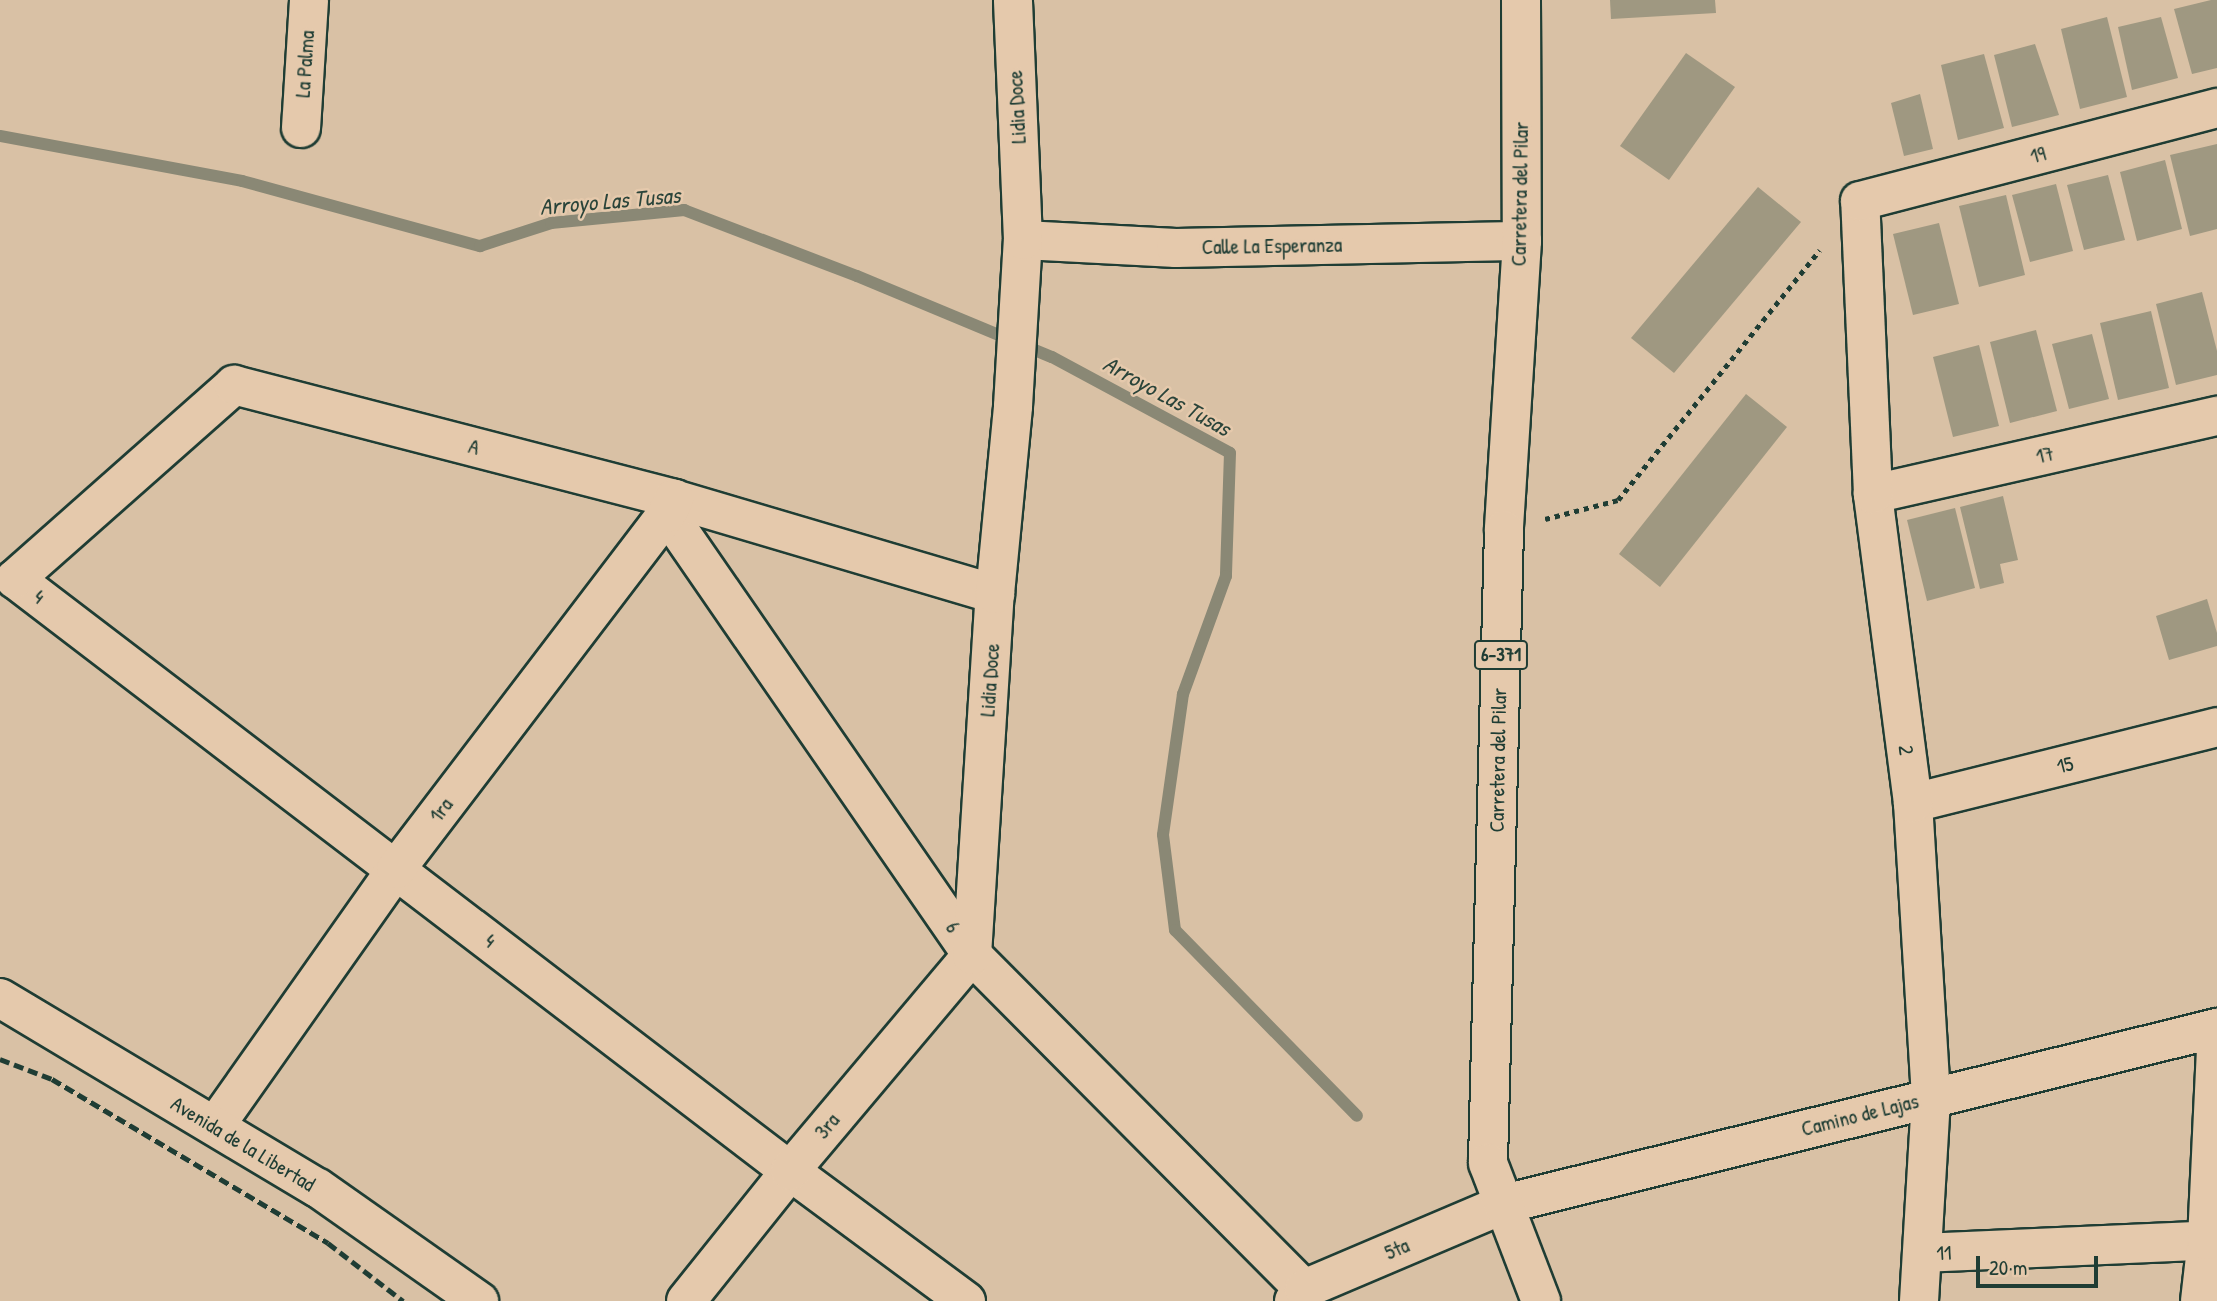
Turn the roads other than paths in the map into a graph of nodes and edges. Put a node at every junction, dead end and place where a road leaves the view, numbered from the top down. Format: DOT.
graph roads {
  1 [pos="309,0"];
  2 [pos="1013,0"];
  3 [pos="1521,0"];
  4 [pos="2217,108"];
  5 [pos="301,128"];
  6 [pos="1860,201"];
  7 [pos="1023,240"];
  8 [pos="1522,241"];
  9 [pos="2217,416"];
  10 [pos="1872,494"];
  11 [pos="670,506"];
  12 [pos="8,579"];
  13 [pos="995,594"];
  14 [pos="2217,727"];
  15 [pos="1913,803"];
  16 [pos="396,869"];
  17 [pos="972,955"];
  18 [pos="0,998"];
  19 [pos="2217,1028"];
  20 [pos="1931,1097"];
  21 [pos="215,1126"];
  22 [pos="790,1171"];
  23 [pos="1504,1204"];
  24 [pos="2212,1240"];
  25 [pos="1923,1254"];
  26 [pos="1299,1295"];
  27 [pos="479,1301"];
  28 [pos="686,1301"];
  29 [pos="966,1301"];
  30 [pos="1541,1301"];
  31 [pos="1919,1301"];
  32 [pos="2200,1301"];
  1 -- 5 [label="street, La Palma"];
  2 -- 7 [label="street, Lidia Doce"];
  3 -- 8 [label="street, Carretera del Pilar / 6-371"];
  4 -- 6 [label="street, 19"];
  6 -- 10 [label="street, 2"];
  7 -- 8 [label="street, Calle La Esperanza"];
  7 -- 13 [label="street, Lidia Doce"];
  8 -- 23 [label="street, Carretera del Pilar / 6-371"];
  9 -- 10 [label="street, 17"];
  10 -- 15 [label="street, 2"];
  11 -- 12 [label="street, A"];
  11 -- 13 [label="street, A"];
  11 -- 16 [label="street, 1ra"];
  11 -- 17 [label="street, 6"];
  12 -- 16 [label="street, 4"];
  13 -- 17 [label="street, Lidia Doce"];
  14 -- 15 [label="street, 15"];
  15 -- 20 [label="street, 2"];
  16 -- 21 [label="street, 1ra"];
  16 -- 22 [label="street, 4"];
  17 -- 22 [label="street, 3ra"];
  17 -- 26 [label="street, 6"];
  18 -- 21 [label="street, Avenida de la Libertad"];
  19 -- 20 [label="street, Camino de Lajas"];
  19 -- 24 [label="street"];
  20 -- 23 [label="street, Camino de Lajas"];
  20 -- 25 [label="street, 2"];
  21 -- 27 [label="street, Avenida de la Libertad"];
  22 -- 28 [label="street, 3ra"];
  22 -- 29 [label="street, 4"];
  23 -- 26 [label="street, 5ta"];
  23 -- 30 [label="street, Carretera del Pilar / 6-371"];
  24 -- 25 [label="street, 11"];
  24 -- 32 [label="street"];
  25 -- 31 [label="street, 2"];
}
